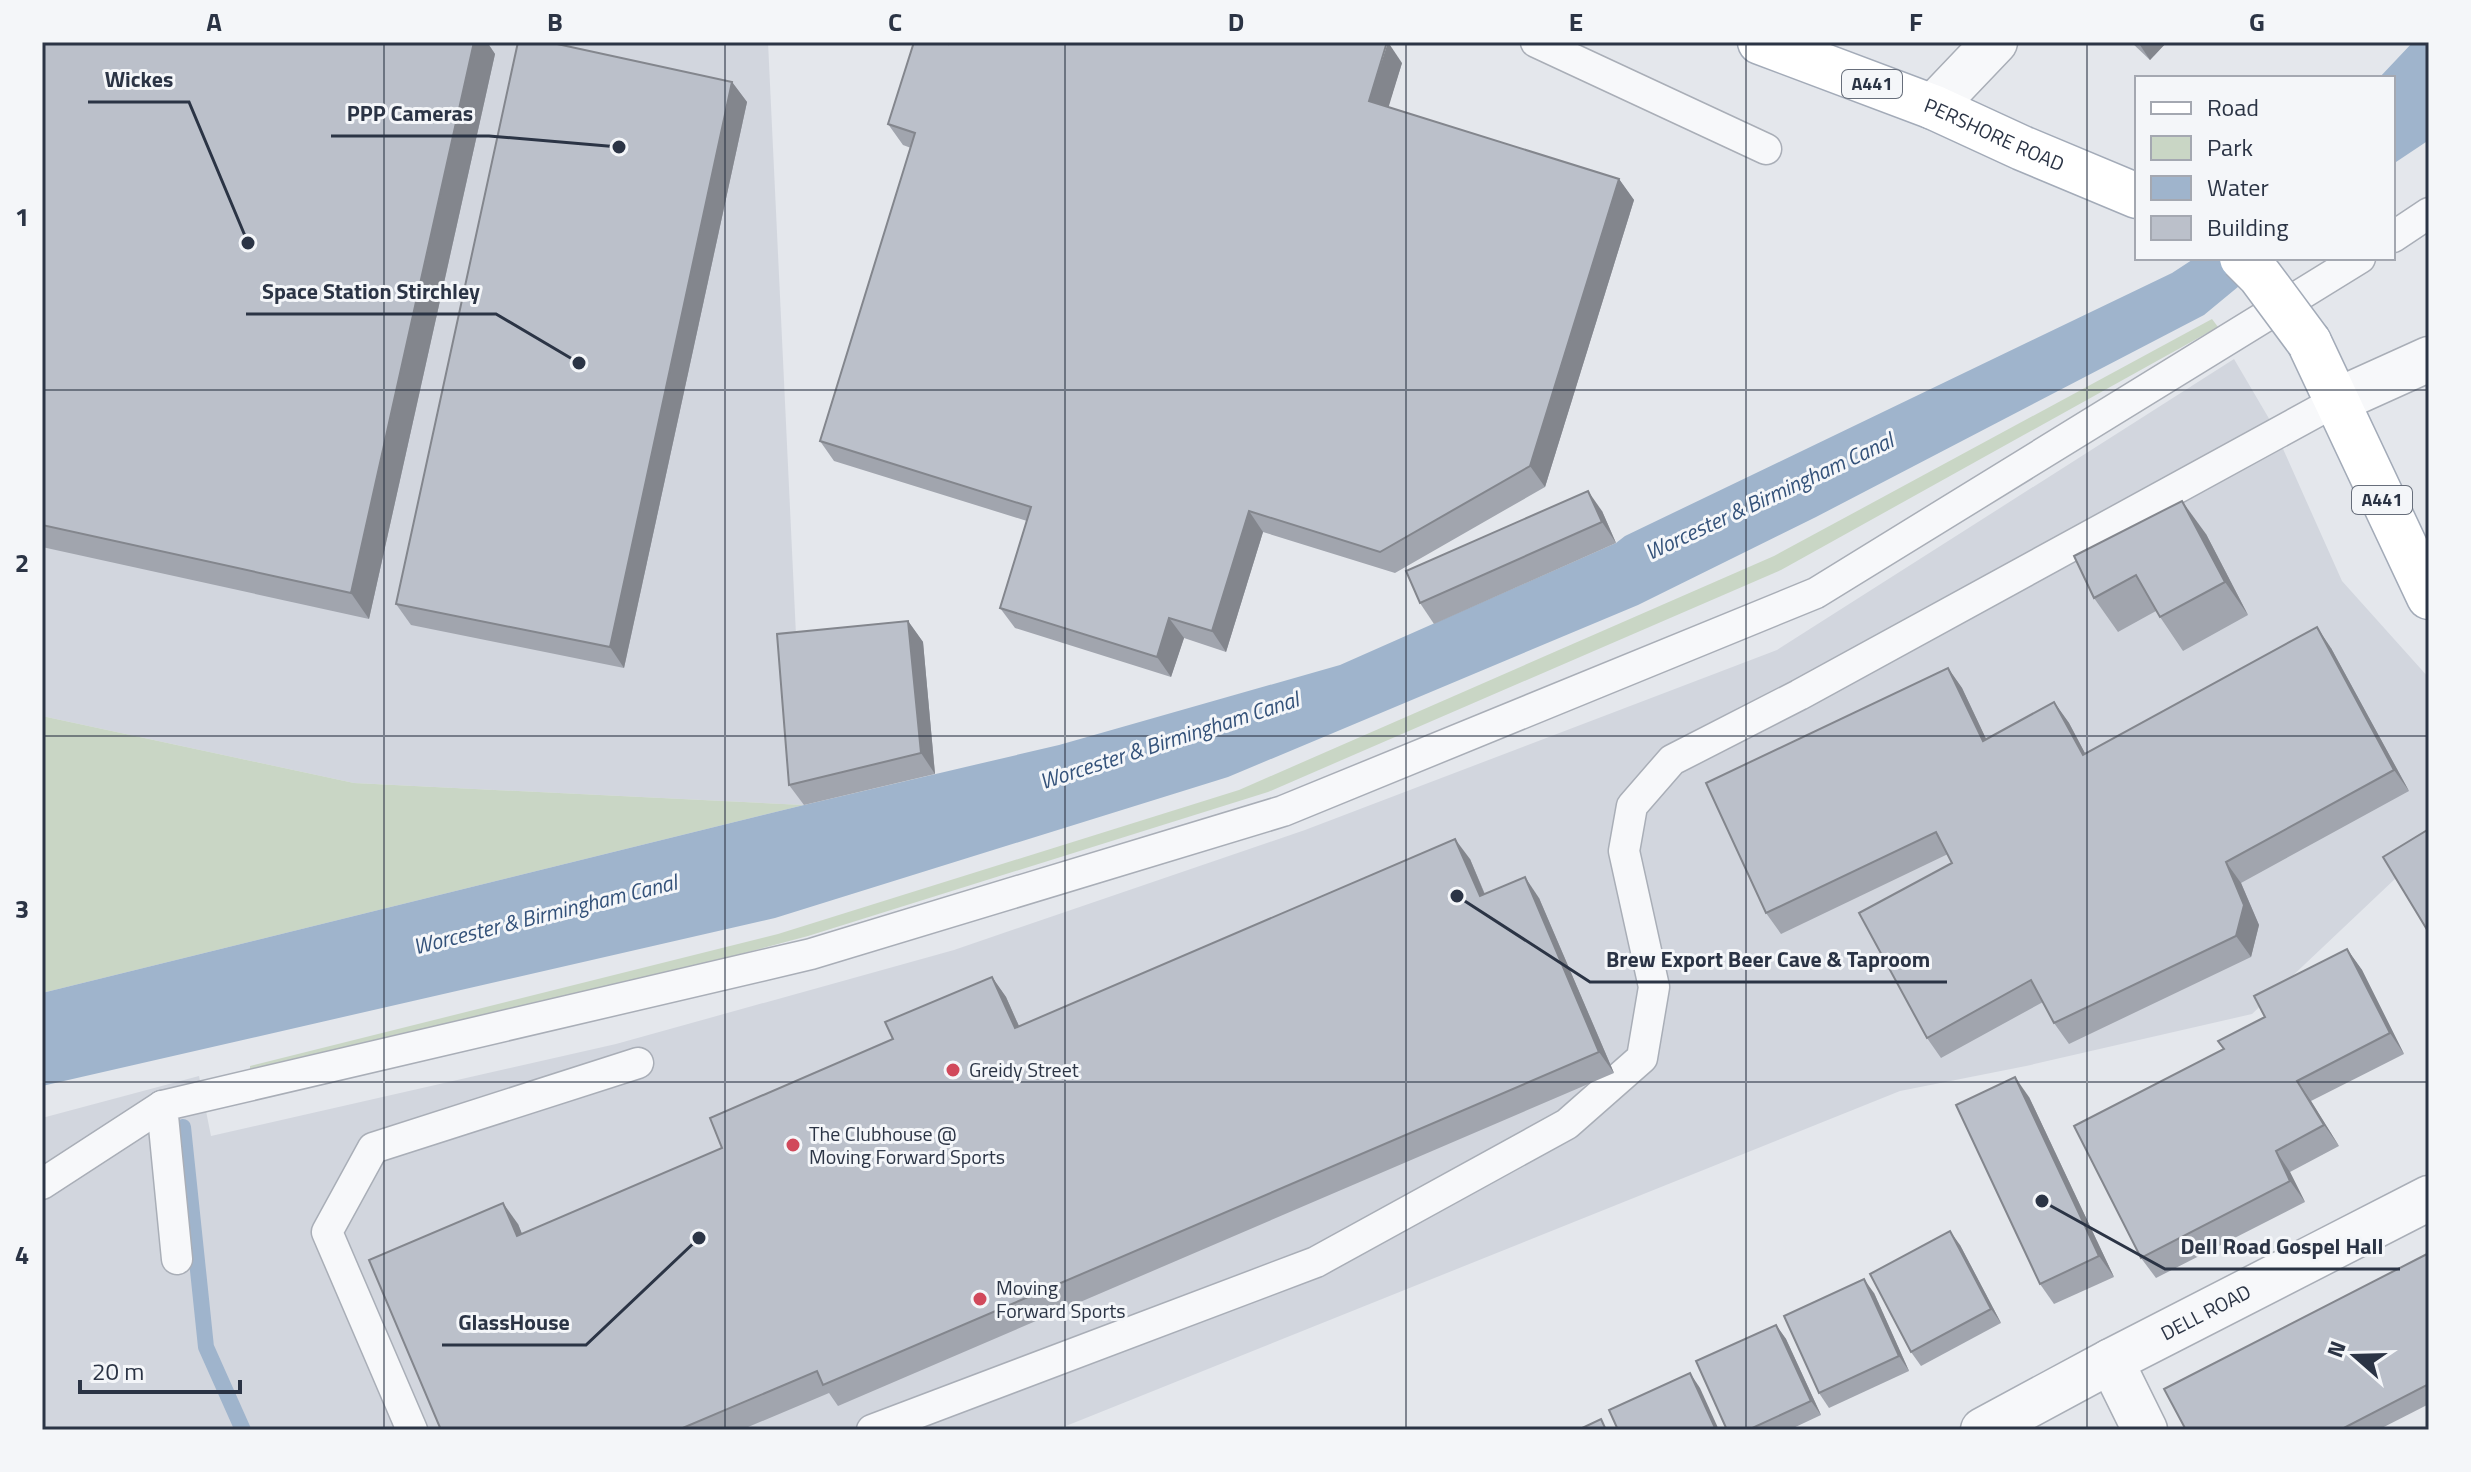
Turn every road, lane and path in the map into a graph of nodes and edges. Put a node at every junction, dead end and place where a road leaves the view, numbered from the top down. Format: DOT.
graph roads {
  1 [pos="1536,42"];
  2 [pos="1760,42"];
  3 [pos="1989,49"];
  4 [pos="1933,107"];
  5 [pos="1982,130"];
  6 [pos="1766,149"];
  7 [pos="2135,195"];
  8 [pos="2429,213"];
  9 [pos="2395,236"];
  10 [pos="2244,260"];
  11 [pos="2357,260"];
  12 [pos="2429,359"];
  13 [pos="2336,401"];
  14 [pos="2429,597"];
  15 [pos="638,1063"];
  16 [pos="162,1106"];
  17 [pos="42,1184"];
  18 [pos="2429,1198"];
  19 [pos="177,1259"];
  20 [pos="2111,1361"];
  21 [pos="412,1430"];
  22 [pos="872,1430"];
  23 [pos="1983,1430"];
  24 [pos="2145,1430"];
  1 -- 6 [label="lane"];
  2 -- 4 [label="main road, PERSHORE ROAD / A441"];
  3 -- 4 [label="street"];
  3 -- 5 [label="street"];
  4 -- 5 [label="main road, PERSHORE ROAD / A441"];
  5 -- 7 [label="main road, PERSHORE ROAD / A441"];
  8 -- 9 [label="lane"];
  10 -- 13 [label="main road, A441, bridge"];
  11 -- 16 [label="lane"];
  12 -- 13 [label="street"];
  13 -- 14 [label="main road, A441"];
  13 -- 22 [label="lane"];
  15 -- 21 [label="lane"];
  16 -- 17 [label="lane"];
  16 -- 19 [label="lane"];
  18 -- 20 [label="street, DELL ROAD"];
  20 -- 23 [label="street, DELL ROAD"];
  20 -- 24 [label="street"];
}
